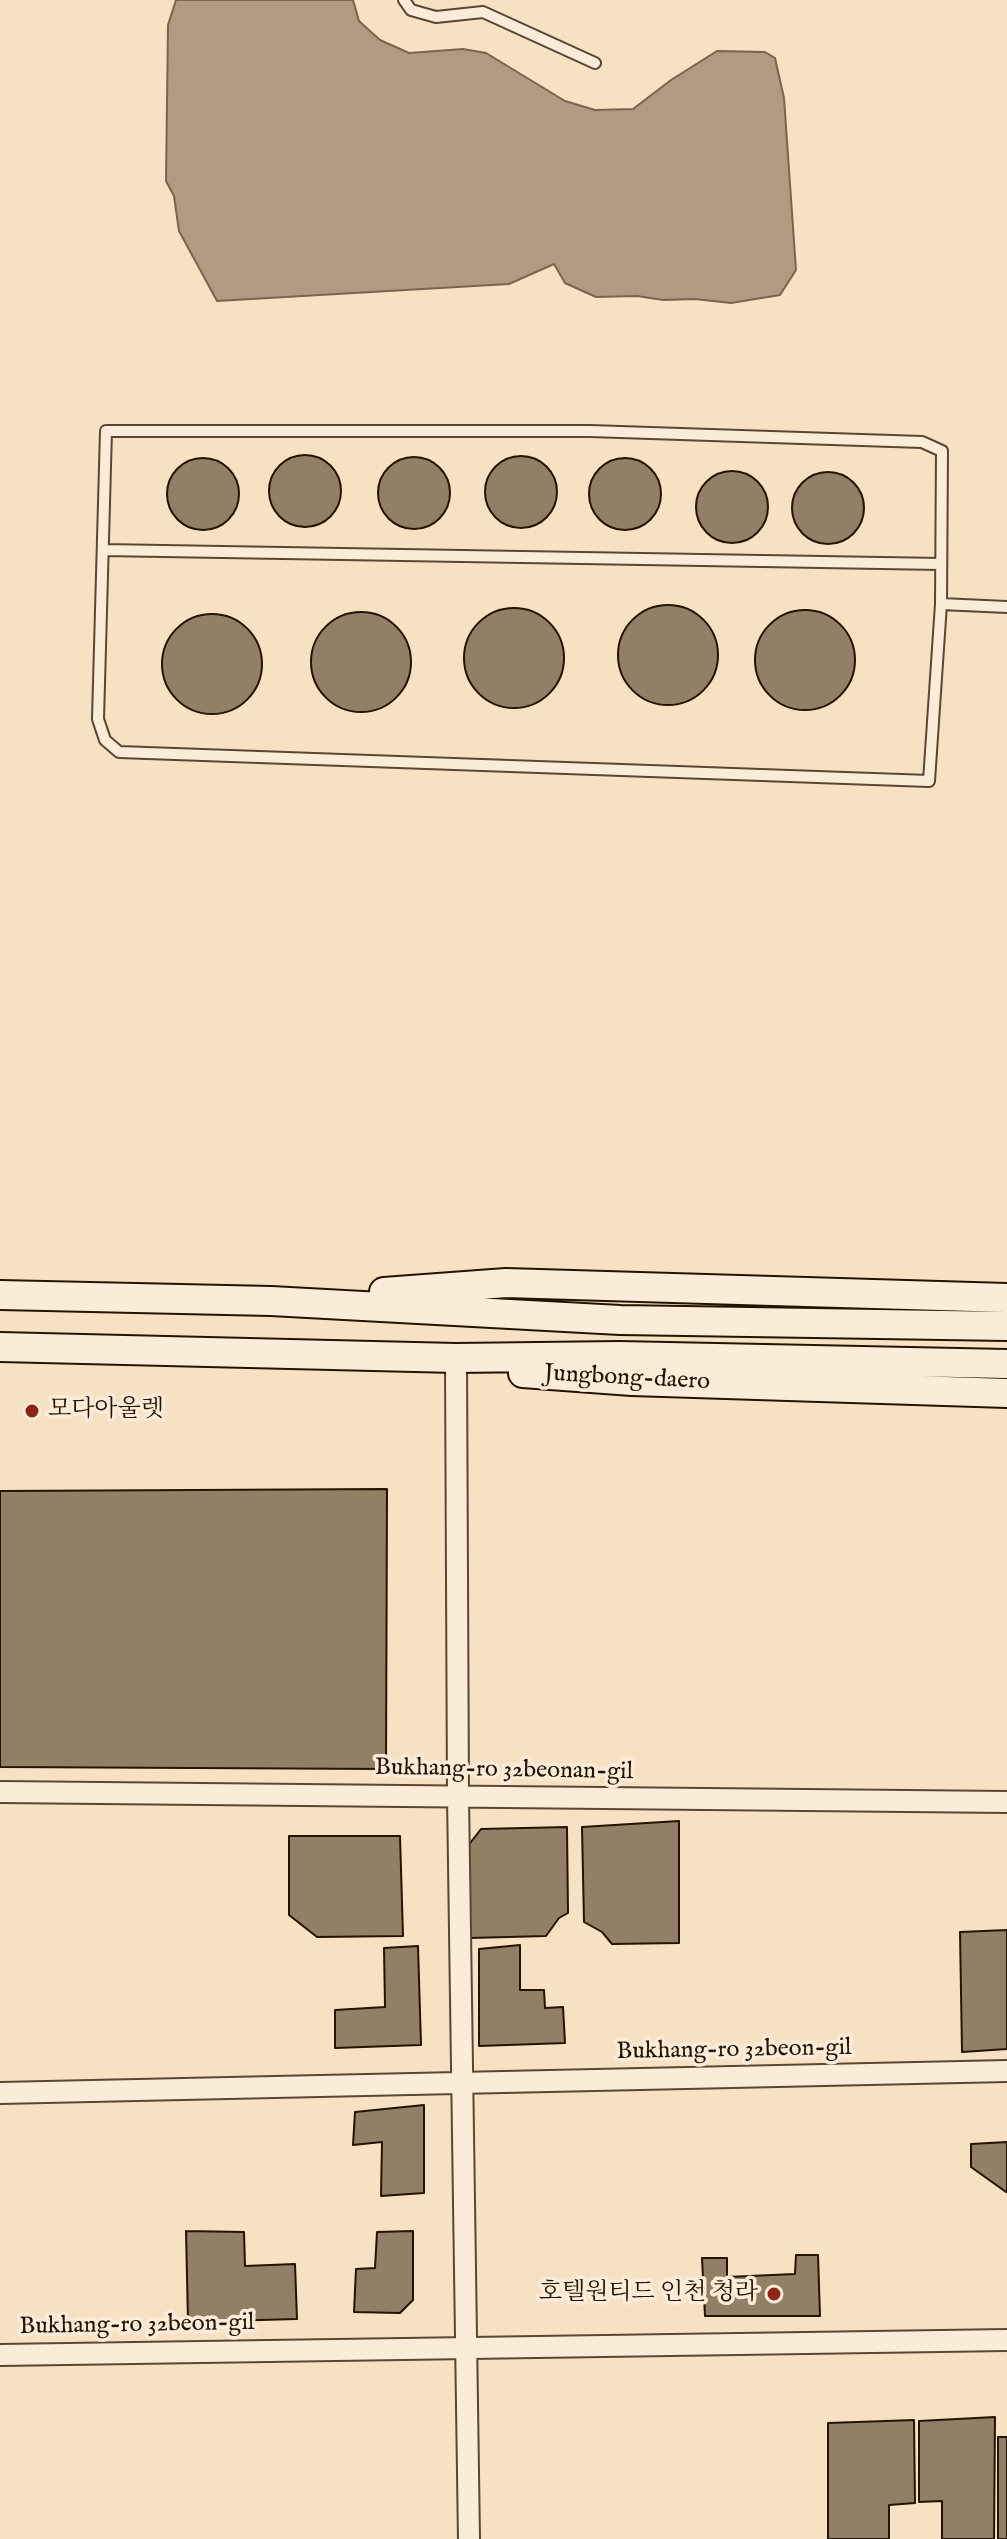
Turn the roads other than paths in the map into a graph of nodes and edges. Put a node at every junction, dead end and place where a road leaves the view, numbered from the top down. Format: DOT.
graph roads {
  1 [pos="404,0"];
  2 [pos="595,63"];
  3 [pos="103,550"];
  4 [pos="941,564"];
  5 [pos="941,604"];
  6 [pos="1007,607"];
  7 [pos="0,1295"];
  8 [pos="1007,1298"];
  9 [pos="271,1301"];
  10 [pos="1007,1326"];
  11 [pos="0,1347"];
  12 [pos="456,1363"];
  13 [pos="1007,1364"];
  14 [pos="1007,1393"];
  15 [pos="0,1792"];
  16 [pos="458,1796"];
  17 [pos="1007,1802"];
  18 [pos="1007,2071"];
  19 [pos="463,2083"];
  20 [pos="0,2093"];
  21 [pos="1007,2340"];
  22 [pos="467,2347"];
  23 [pos="0,2355"];
  24 [pos="469,2539"];
  1 -- 2 [label="lane"];
  3 -- 4 [label="lane"];
  3 -- 4 [label="lane"];
  3 -- 5 [label="lane"];
  4 -- 5 [label="lane"];
  5 -- 6 [label="lane"];
  7 -- 9 [label="main road"];
  8 -- 9 [label="main road"];
  9 -- 10 [label="main road"];
  11 -- 12 [label="main road, Jungbong-daero"];
  12 -- 13 [label="main road, Jungbong-daero"];
  12 -- 14 [label="main road, Jungbong-daero"];
  12 -- 16 [label="street"];
  15 -- 16 [label="street, Bukhang-ro 32beonan-gil"];
  16 -- 17 [label="street, Bukhang-ro 32beonan-gil"];
  16 -- 19 [label="street"];
  18 -- 19 [label="street, Bukhang-ro 32beon-gil"];
  19 -- 20 [label="street, Bukhang-ro 32beon-gil"];
  19 -- 22 [label="street"];
  21 -- 22 [label="street, Bukhang-ro 32beon-gil"];
  22 -- 23 [label="street, Bukhang-ro 32beon-gil"];
  22 -- 24 [label="street"];
}
